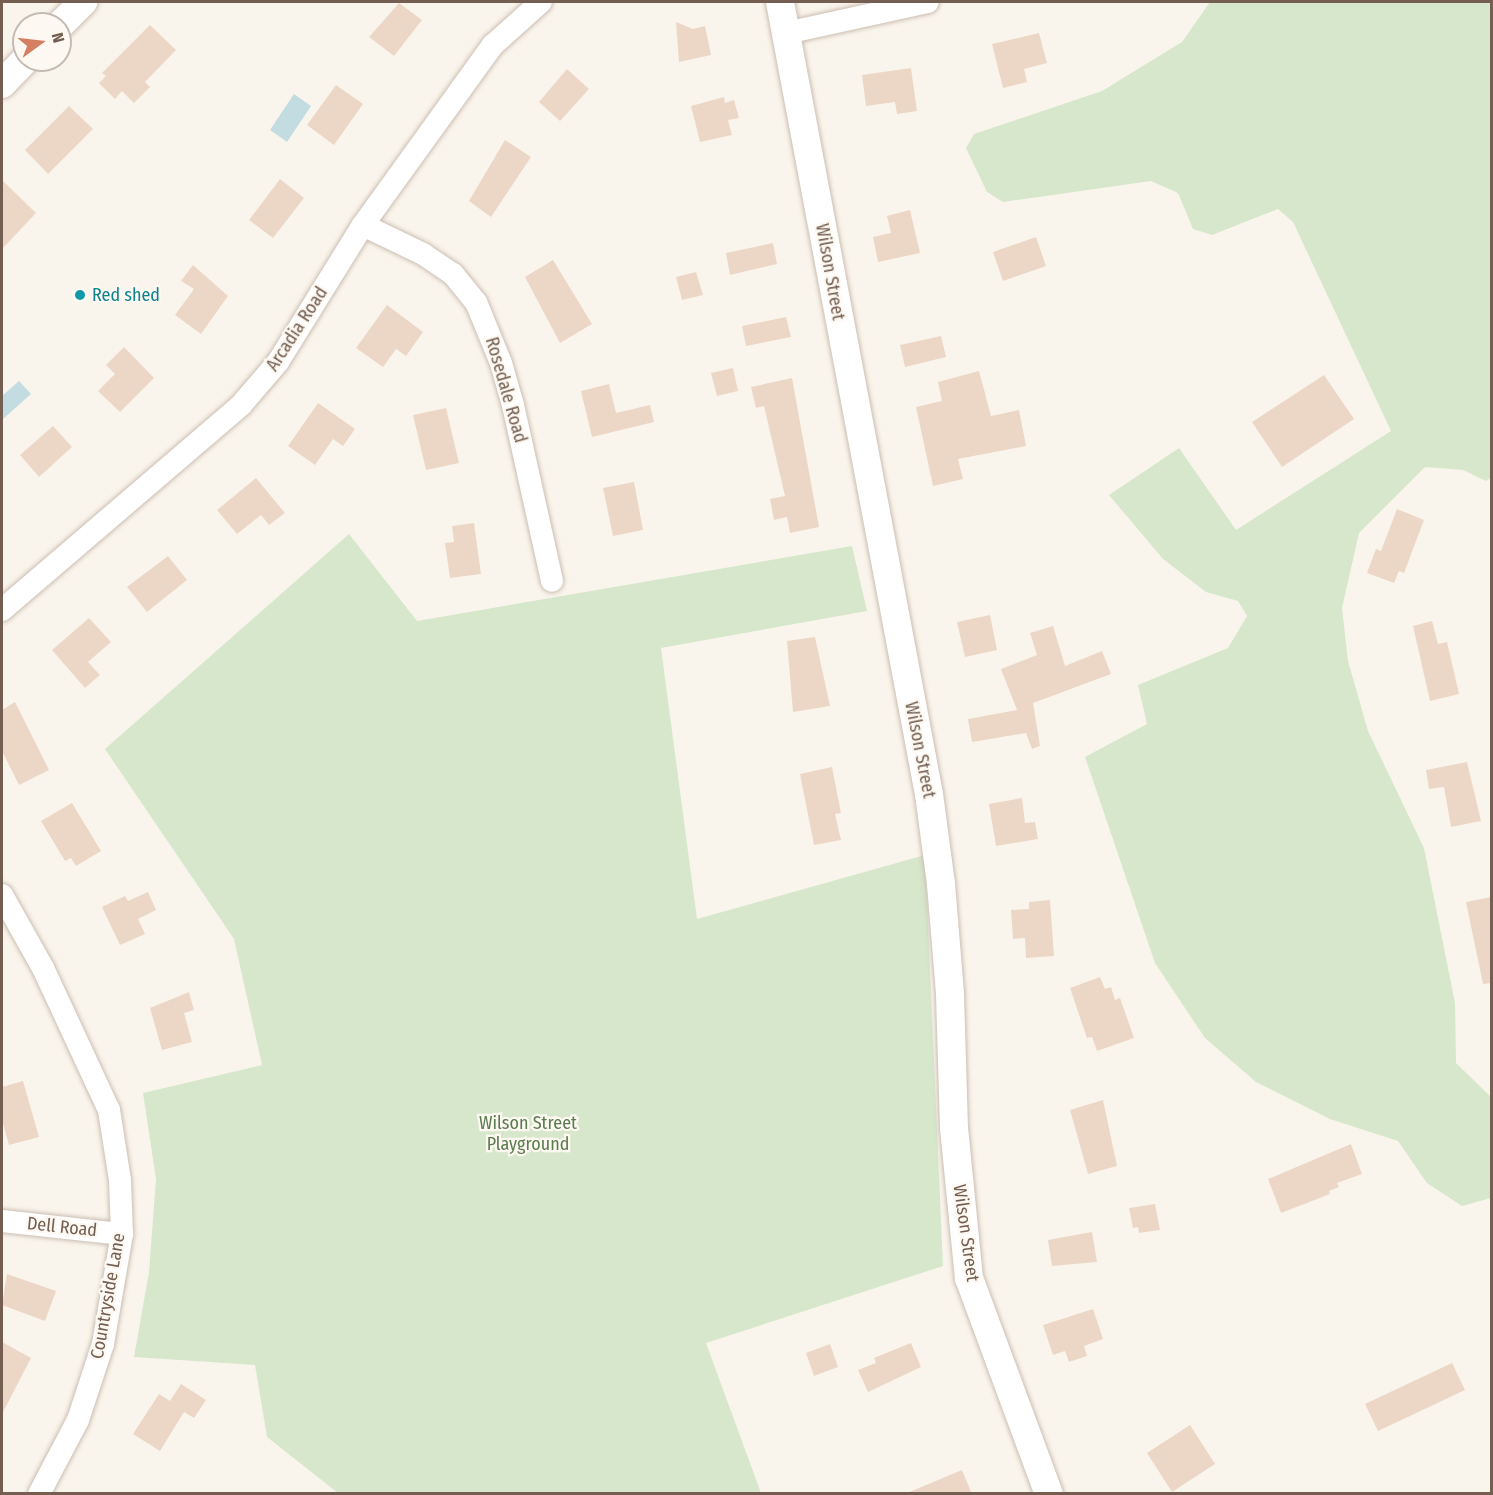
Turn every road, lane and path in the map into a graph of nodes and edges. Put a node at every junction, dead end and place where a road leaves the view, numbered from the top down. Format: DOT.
graph roads {
  1 [pos="83,2"];
  2 [pos="541,2"];
  3 [pos="780,2"];
  4 [pos="928,2"];
  5 [pos="72,13"];
  6 [pos="786,33"];
  7 [pos="14,72"];
  8 [pos="2,84"];
  9 [pos="363,225"];
  10 [pos="552,581"];
  11 [pos="2,610"];
  12 [pos="2,895"];
  13 [pos="2,1221"];
  14 [pos="122,1234"];
  15 [pos="39,1494"];
  16 [pos="1049,1494"];
  1 -- 5 [label="street"];
  2 -- 9 [label="street, Arcadia Road"];
  3 -- 6 [label="street, Wilson Street"];
  4 -- 6 [label="street"];
  6 -- 16 [label="street, Wilson Street"];
  7 -- 8 [label="street"];
  9 -- 10 [label="street, Rosedale Road"];
  9 -- 11 [label="street, Arcadia Road"];
  12 -- 14 [label="street, Countryside Lane"];
  13 -- 14 [label="street, Dell Road"];
  14 -- 15 [label="street, Countryside Lane"];
}
